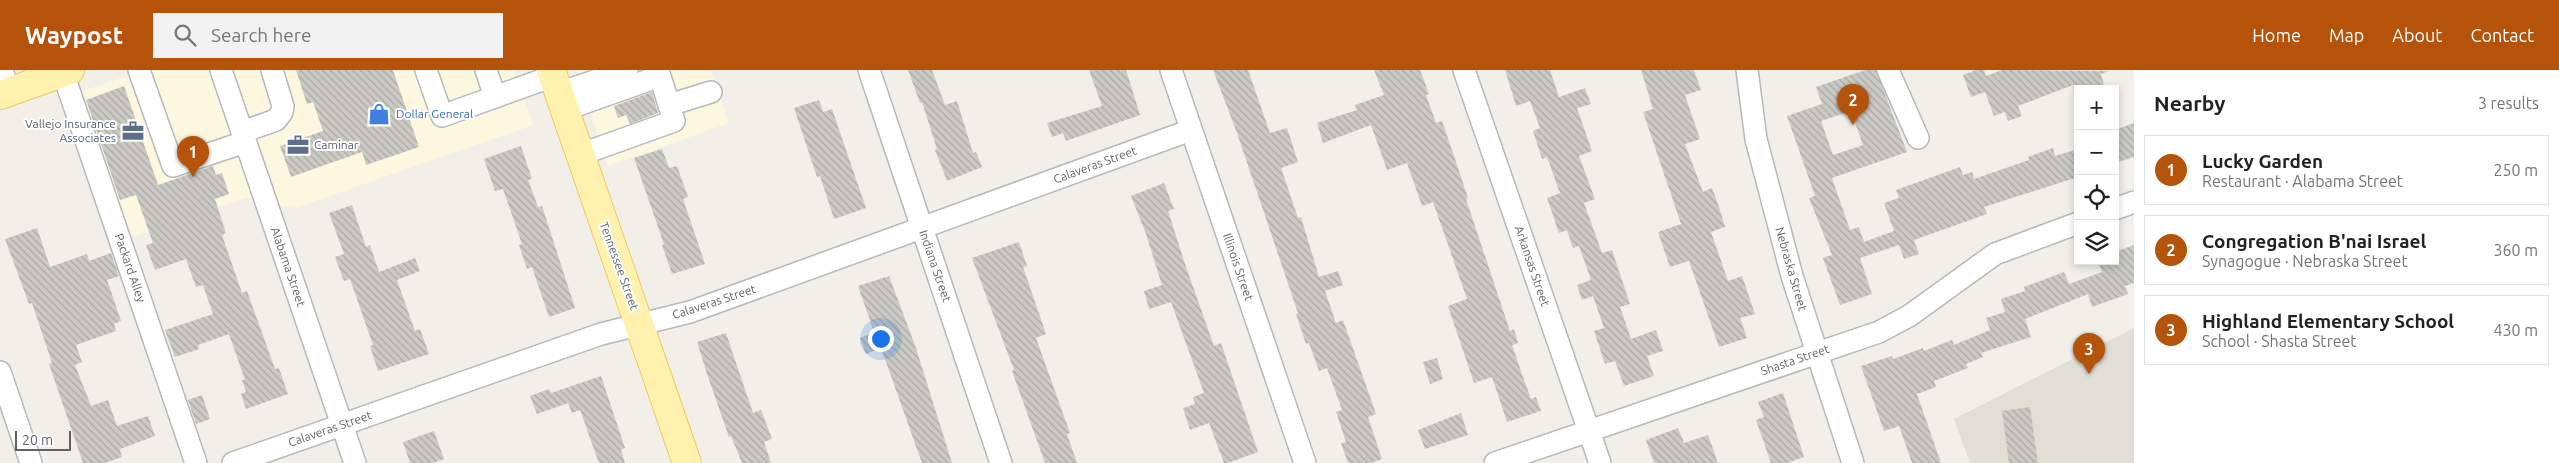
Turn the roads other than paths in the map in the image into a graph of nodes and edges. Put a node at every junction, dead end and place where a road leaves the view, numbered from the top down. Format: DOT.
graph roads {
  1 [pos="139,70"];
  2 [pos="221,70"];
  3 [pos="272,70"];
  4 [pos="426,70"];
  5 [pos="486,70"];
  6 [pos="627,70"];
  7 [pos="869,70"];
  8 [pos="1171,70"];
  9 [pos="1464,70"];
  10 [pos="1748,70"];
  11 [pos="1888,70"];
  12 [pos="67,71"];
  13 [pos="4,86"];
  14 [pos="557,87"];
  15 [pos="711,92"];
  16 [pos="495,97"];
  17 [pos="669,106"];
  18 [pos="1191,130"];
  19 [pos="244,137"];
  20 [pos="1918,138"];
  21 [pos="579,155"];
  22 [pos="2134,202"];
  23 [pos="2119,208"];
  24 [pos="2074,224"];
  25 [pos="922,228"];
  26 [pos="639,323"];
  27 [pos="1816,352"];
  28 [pos="0,372"];
  29 [pos="341,425"];
  30 [pos="1589,431"];
  31 [pos="31,463"];
  32 [pos="196,463"];
  33 [pos="233,463"];
  34 [pos="355,463"];
  35 [pos="687,463"];
  36 [pos="1001,463"];
  37 [pos="1305,463"];
  38 [pos="1495,463"];
  39 [pos="1600,463"];
  40 [pos="1853,463"];
  1 -- 19 [label="street"];
  2 -- 19 [label="street, Alabama Street"];
  3 -- 19 [label="street"];
  4 -- 16 [label="street"];
  5 -- 16 [label="street"];
  6 -- 14 [label="street"];
  7 -- 25 [label="street, Indiana Street"];
  8 -- 18 [label="street, Illinois Street"];
  9 -- 30 [label="street, Arkansas Street"];
  10 -- 27 [label="street, Nebraska Street"];
  11 -- 20 [label="street"];
  12 -- 13 [label="main road"];
  12 -- 32 [label="street, Packard Alley"];
  14 -- 16 [label="street"];
  14 -- 17 [label="street"];
  14 -- 21 [label="main road, Tennessee Street"];
  15 -- 17 [label="street"];
  17 -- 21 [label="street"];
  18 -- 25 [label="street, Calaveras Street"];
  18 -- 37 [label="street, Illinois Street"];
  19 -- 29 [label="street, Alabama Street"];
  21 -- 26 [label="main road, Tennessee Street"];
  22 -- 23 [label="street"];
  24 -- 27 [label="street, Shasta Street"];
  25 -- 26 [label="street, Calaveras Street"];
  25 -- 36 [label="street, Indiana Street"];
  26 -- 29 [label="street, Calaveras Street"];
  26 -- 35 [label="main road, Tennessee Street"];
  27 -- 30 [label="street, Shasta Street"];
  27 -- 40 [label="street, Nebraska Street"];
  28 -- 31 [label="street"];
  29 -- 33 [label="street, Calaveras Street"];
  29 -- 34 [label="street, Alabama Street"];
  30 -- 38 [label="street, Shasta Street"];
  30 -- 39 [label="street, Arkansas Street"];
}
